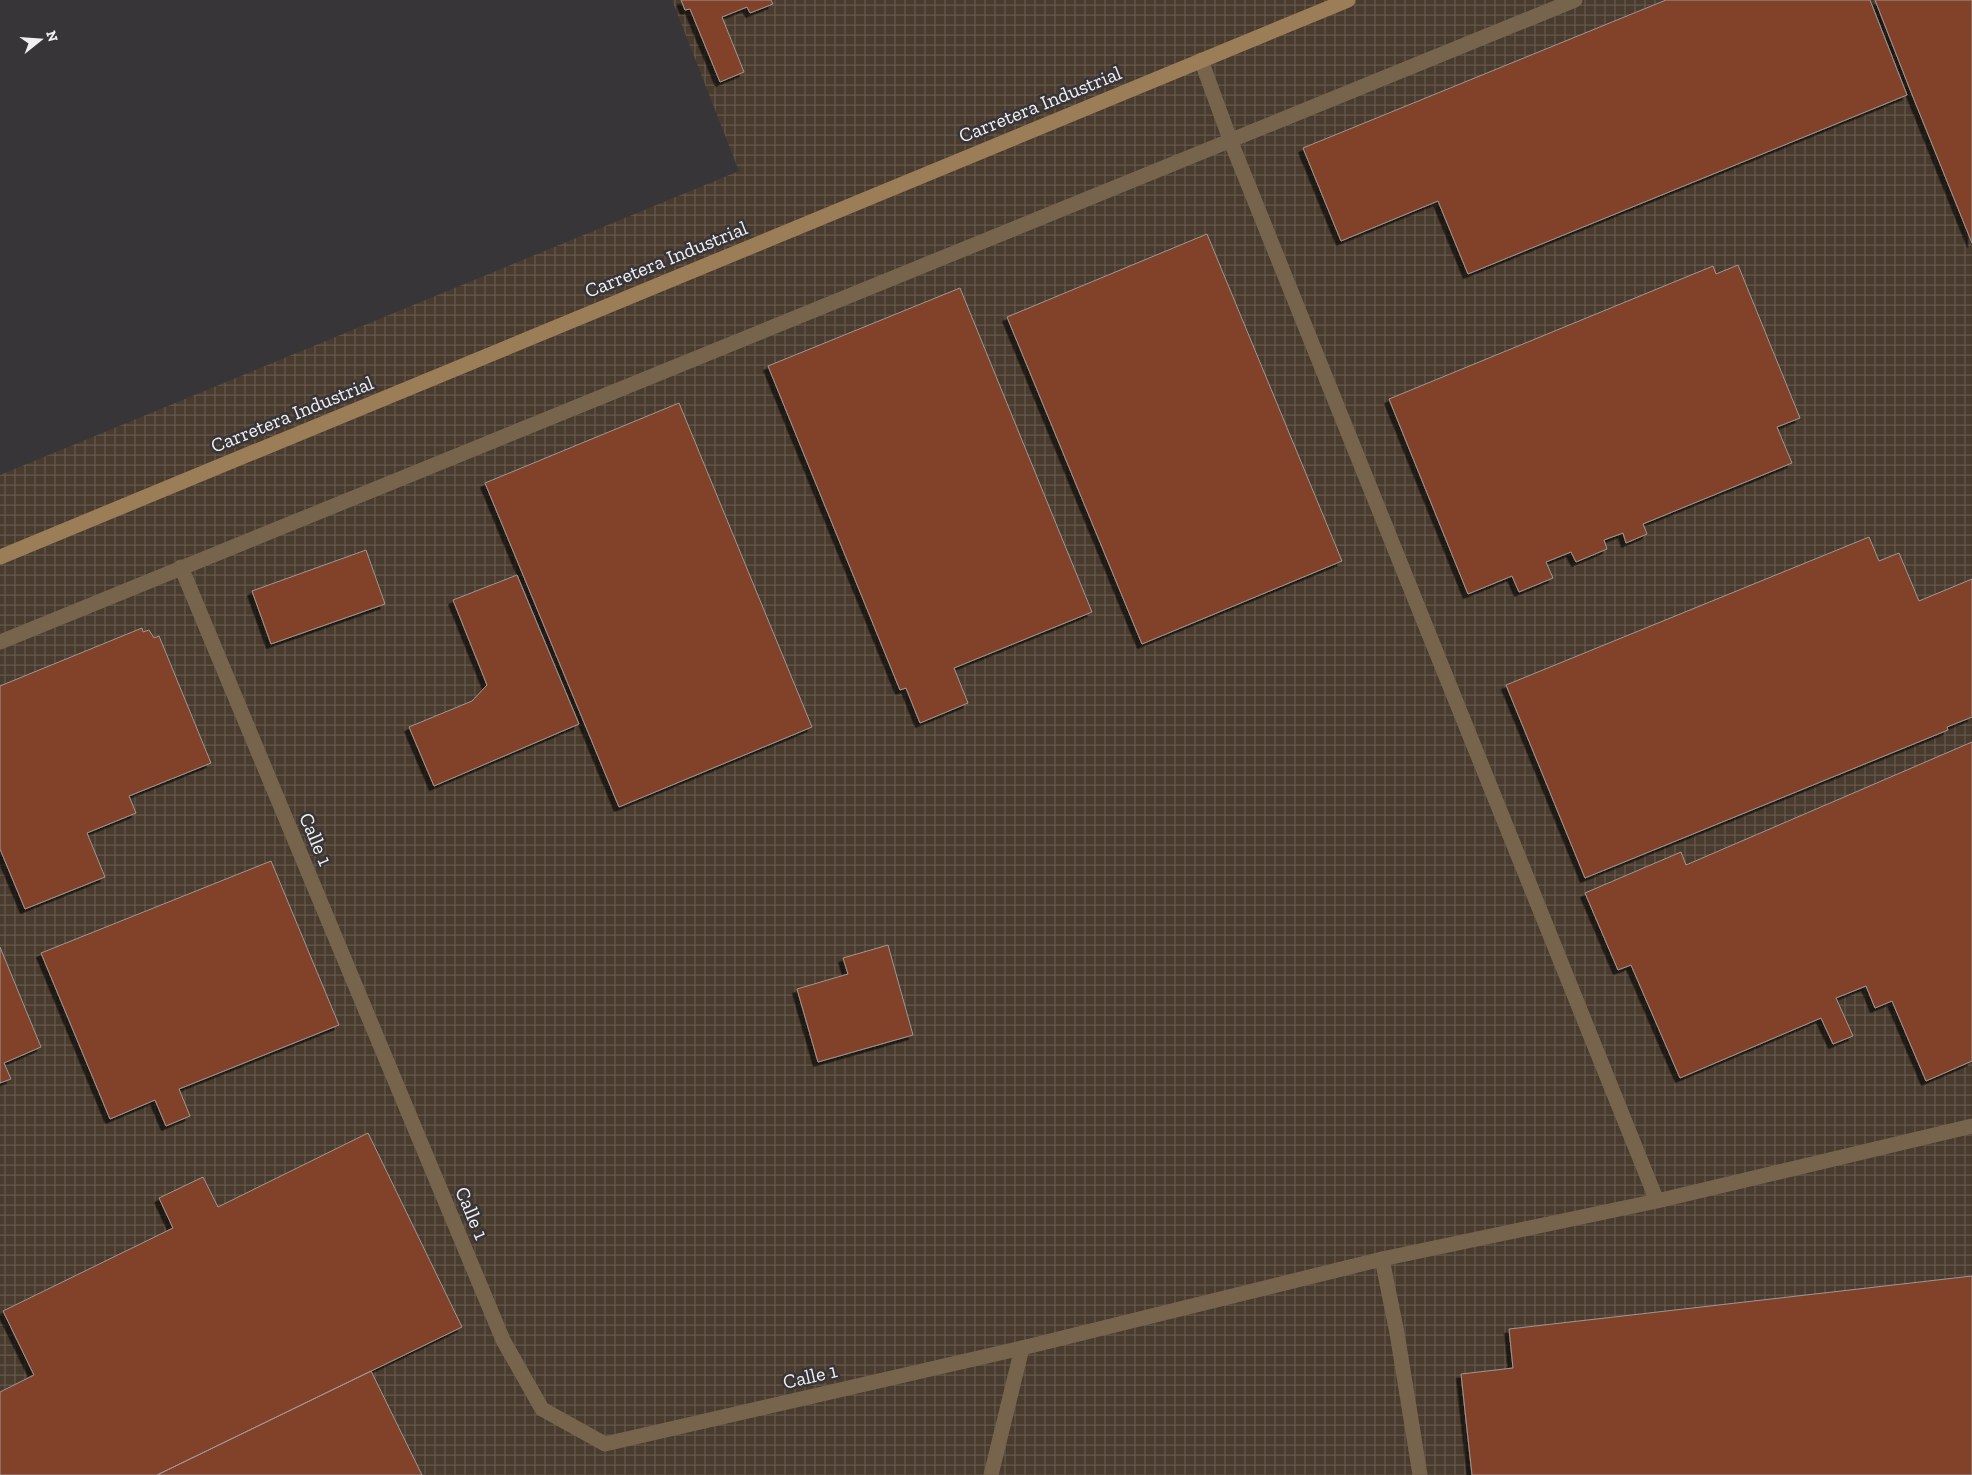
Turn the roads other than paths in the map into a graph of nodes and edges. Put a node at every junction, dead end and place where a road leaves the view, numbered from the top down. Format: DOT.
graph roads {
  1 [pos="1348,0"];
  2 [pos="1575,0"];
  3 [pos="1200,60"];
  4 [pos="1231,142"];
  5 [pos="0,556"];
  6 [pos="181,567"];
  7 [pos="0,642"];
  8 [pos="1972,1126"];
  9 [pos="1656,1201"];
  10 [pos="1382,1259"];
  11 [pos="1022,1348"];
  12 [pos="991,1475"];
  13 [pos="1420,1475"];
  1 -- 3 [label="street, Carretera Industrial"];
  2 -- 4 [label="street"];
  3 -- 4 [label="street"];
  3 -- 5 [label="street, Carretera Industrial"];
  4 -- 6 [label="street"];
  4 -- 9 [label="street"];
  6 -- 7 [label="street"];
  6 -- 11 [label="street, Calle 1"];
  8 -- 9 [label="street, Calle 1"];
  9 -- 10 [label="street, Calle 1"];
  10 -- 11 [label="street, Calle 1"];
  10 -- 13 [label="street"];
  11 -- 12 [label="street"];
}
